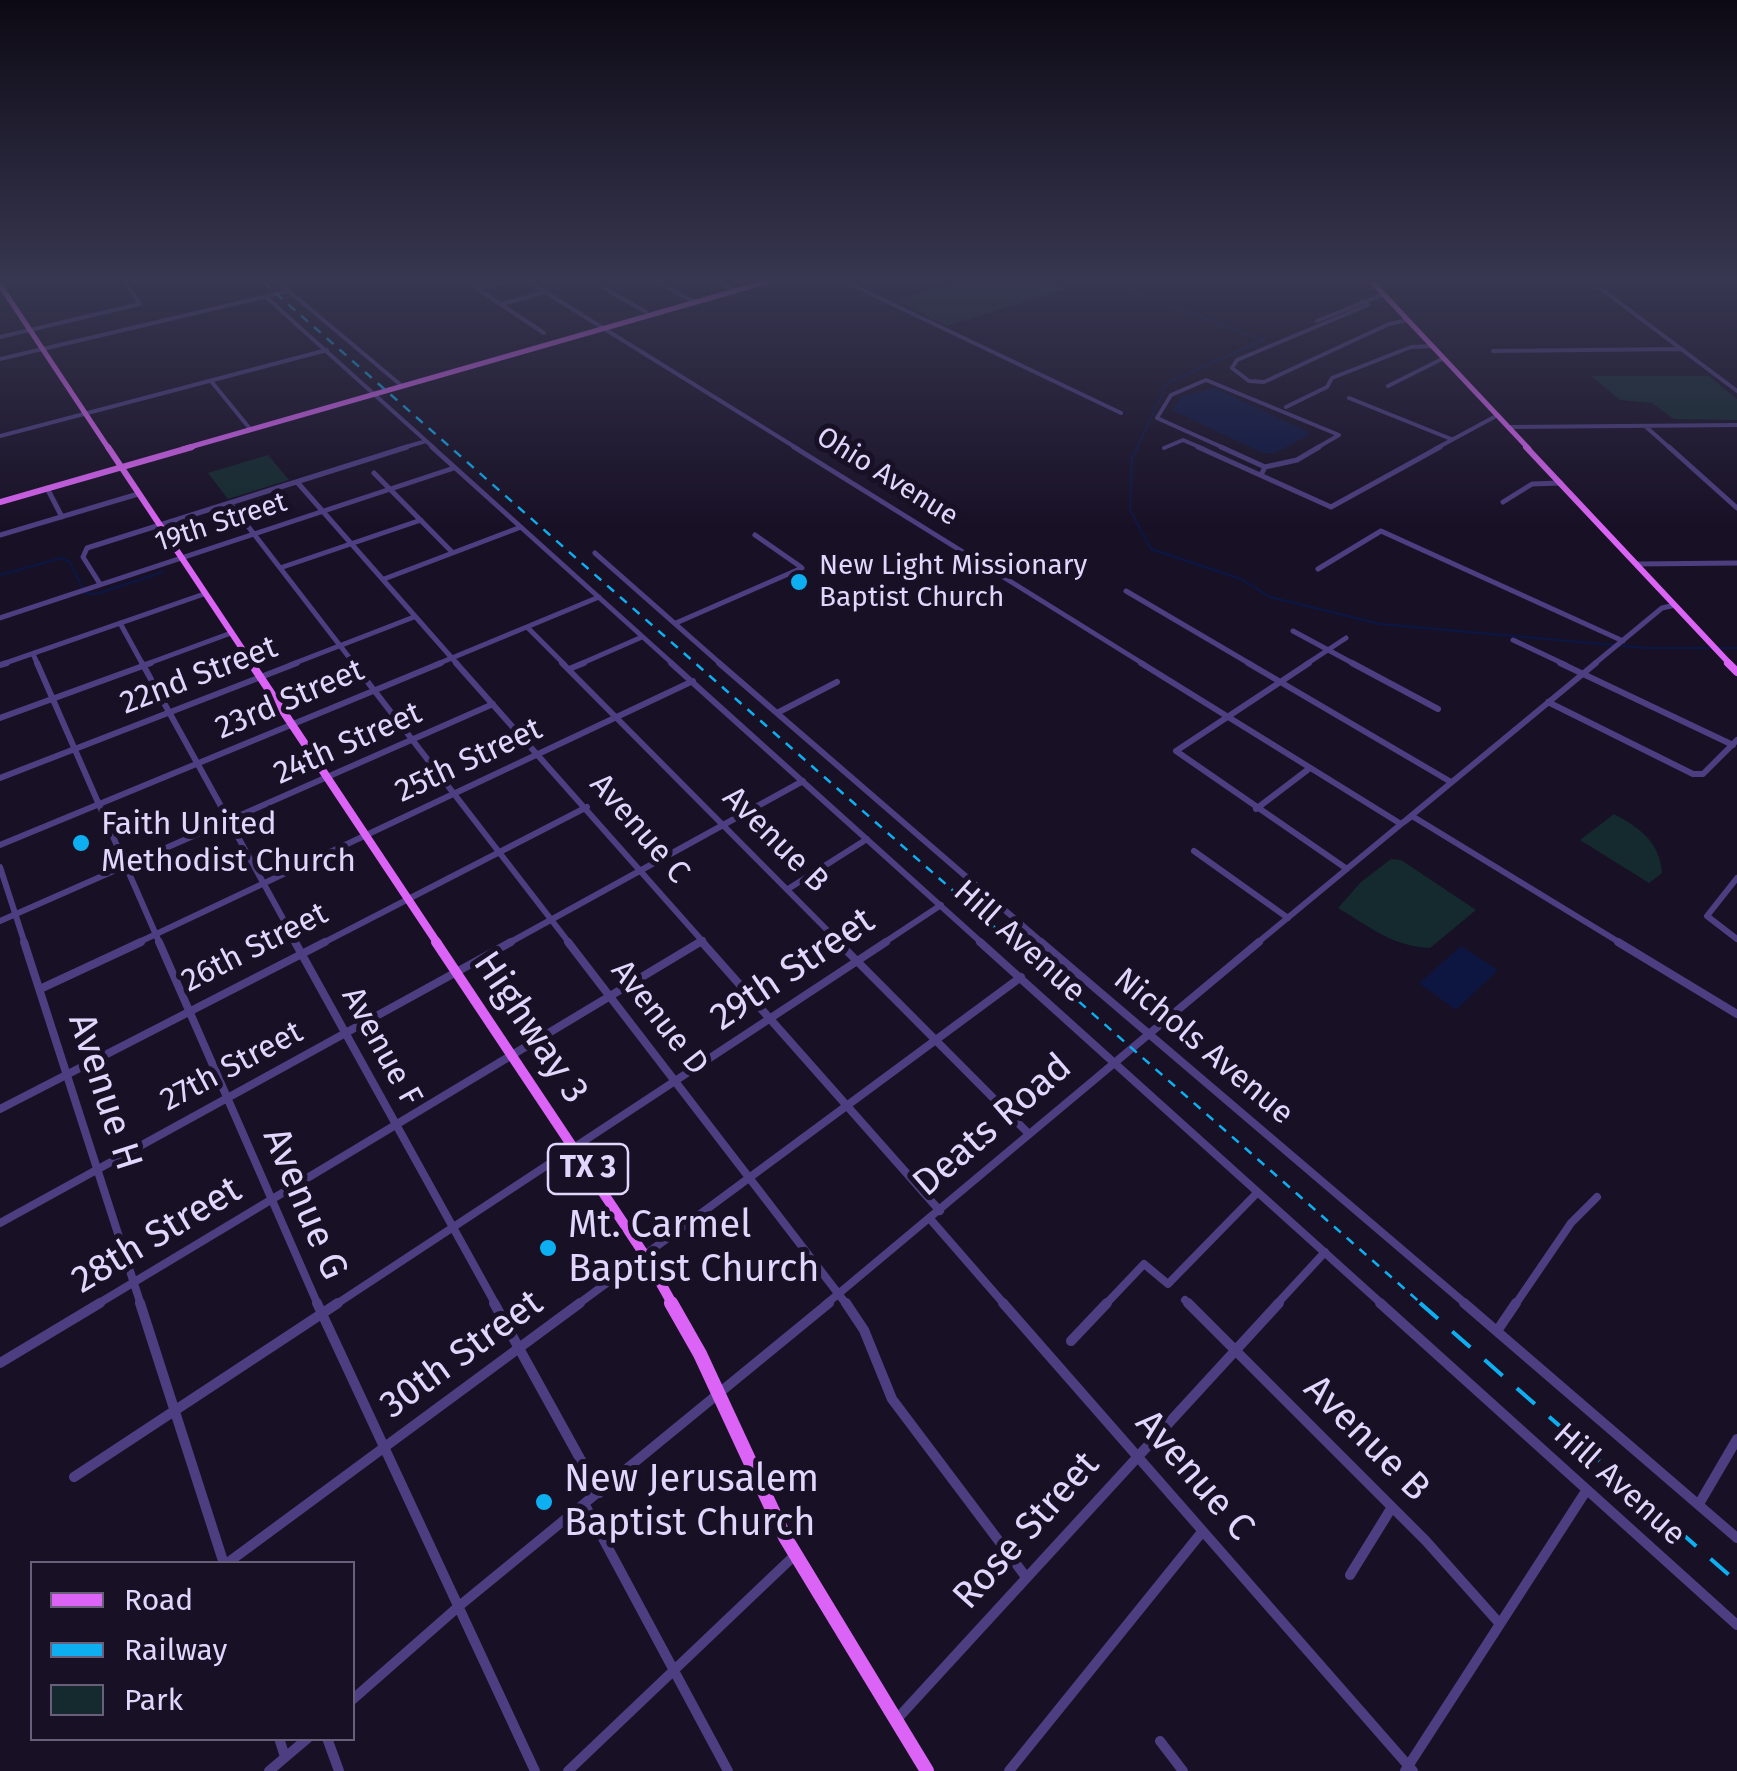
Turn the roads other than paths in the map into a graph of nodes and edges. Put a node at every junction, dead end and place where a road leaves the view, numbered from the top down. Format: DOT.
graph roads {
  1 [pos="52,365"];
  2 [pos="272,365"];
  3 [pos="343,365"];
  4 [pos="377,365"];
  5 [pos="476,365"];
  6 [pos="663,365"];
  7 [pos="1020,365"];
  8 [pos="1234,365"];
  9 [pos="1300,365"];
  10 [pos="1365,365"];
  11 [pos="1431,365"];
  12 [pos="1450,365"];
  13 [pos="1702,365"];
  14 [pos="211,381"];
  15 [pos="402,386"];
  16 [pos="1388,386"];
  17 [pos="1737,391"];
  18 [pos="374,394"];
  19 [pos="1348,398"];
  20 [pos="1286,407"];
  21 [pos="1122,413"];
  22 [pos="84,414"];
  23 [pos="1498,416"];
  24 [pos="1737,425"];
  25 [pos="1644,426"];
  26 [pos="1509,428"];
  27 [pos="251,430"];
  28 [pos="0,436"];
  29 [pos="1452,440"];
  30 [pos="426,441"];
  31 [pos="1164,448"];
  32 [pos="121,467"];
  33 [pos="1265,467"];
  34 [pos="456,468"];
  35 [pos="374,473"];
  36 [pos="1261,475"];
  37 [pos="297,482"];
  38 [pos="1561,483"];
  39 [pos="48,488"];
  40 [pos="392,489"];
  41 [pos="138,494"];
  42 [pos="0,502"];
  43 [pos="1503,502"];
  44 [pos="230,503"];
  45 [pos="1737,508"];
  46 [pos="325,511"];
  47 [pos="62,517"];
  48 [pos="421,520"];
  49 [pos="158,524"];
  50 [pos="521,527"];
  51 [pos="254,534"];
  52 [pos="0,535"];
  53 [pos="755,535"];
  54 [pos="353,543"];
  55 [pos="452,552"];
  56 [pos="595,552"];
  57 [pos="182,557"];
  58 [pos="1737,563"];
  59 [pos="1637,564"];
  60 [pos="280,568"];
  61 [pos="1318,569"];
  62 [pos="384,579"];
  63 [pos="100,584"];
  64 [pos="1126,592"];
  65 [pos="204,594"];
  66 [pos="599,597"];
  67 [pos="1676,605"];
  68 [pos="414,617"];
  69 [pos="0,618"];
  70 [pos="120,624"];
  71 [pos="676,624"];
  72 [pos="526,627"];
  73 [pos="1292,631"];
  74 [pos="231,634"];
  75 [pos="642,637"];
  76 [pos="1346,638"];
  77 [pos="1513,640"];
  78 [pos="1623,642"];
  79 [pos="340,646"];
  80 [pos="1328,650"];
  81 [pos="33,654"];
  82 [pos="452,657"];
  83 [pos="0,665"];
  84 [pos="143,666"];
  85 [pos="1734,668"];
  86 [pos="569,670"];
  87 [pos="1584,672"];
  88 [pos="260,677"];
  89 [pos="692,681"];
  90 [pos="1280,681"];
  91 [pos="837,682"];
  92 [pos="374,690"];
  93 [pos="53,698"];
  94 [pos="1548,702"];
  95 [pos="493,704"];
  96 [pos="1438,710"];
  97 [pos="169,712"];
  98 [pos="777,713"];
  99 [pos="617,716"];
  100 [pos="1227,716"];
  101 [pos="0,718"];
  102 [pos="292,724"];
  103 [pos="412,740"];
  104 [pos="1735,742"];
  105 [pos="75,748"];
  106 [pos="538,753"];
  107 [pos="197,763"];
  108 [pos="1310,768"];
  109 [pos="327,777"];
  110 [pos="0,778"];
  111 [pos="803,782"];
  112 [pos="1452,782"];
  113 [pos="453,793"];
  114 [pos="99,804"];
  115 [pos="587,807"];
  116 [pos="1256,809"];
  117 [pos="229,820"];
  118 [pos="1401,824"];
  119 [pos="725,825"];
  120 [pos="365,834"];
  121 [pos="867,838"];
  122 [pos="0,845"];
  123 [pos="1194,851"];
  124 [pos="499,852"];
  125 [pos="126,866"];
  126 [pos="0,867"];
  127 [pos="1347,869"];
  128 [pos="642,870"];
  129 [pos="1737,878"];
  130 [pos="263,882"];
  131 [pos="788,888"];
  132 [pos="408,899"];
  133 [pos="942,904"];
  134 [pos="15,914"];
  135 [pos="1288,918"];
  136 [pos="0,921"];
  137 [pos="552,921"];
  138 [pos="156,933"];
  139 [pos="1737,939"];
  140 [pos="703,940"];
  141 [pos="302,952"];
  142 [pos="858,960"];
  143 [pos="458,973"];
  144 [pos="1022,977"];
  145 [pos="40,989"];
  146 [pos="610,996"];
  147 [pos="190,1009"];
  148 [pos="1737,1014"];
  149 [pos="771,1018"];
  150 [pos="1150,1033"];
  151 [pos="346,1034"];
  152 [pos="937,1040"];
  153 [pos="512,1055"];
  154 [pos="1115,1062"];
  155 [pos="67,1074"];
  156 [pos="676,1081"];
  157 [pos="228,1098"];
  158 [pos="849,1106"];
  159 [pos="0,1109"];
  160 [pos="396,1125"];
  161 [pos="1028,1134"];
  162 [pos="574,1148"];
  163 [pos="97,1169"];
  164 [pos="751,1178"];
  165 [pos="1256,1194"];
  166 [pos="1598,1197"];
  167 [pos="272,1199"];
  168 [pos="940,1212"];
  169 [pos="930,1220"];
  170 [pos="0,1223"];
  171 [pos="453,1228"];
  172 [pos="1326,1252"];
  173 [pos="646,1256"];
  174 [pos="135,1282"];
  175 [pos="840,1294"];
  176 [pos="1185,1300"];
  177 [pos="322,1315"];
  178 [pos="1497,1331"];
  179 [pos="1071,1341"];
  180 [pos="1234,1348"];
  181 [pos="518,1352"];
  182 [pos="0,1362"];
  183 [pos="718,1394"];
  184 [pos="176,1411"];
  185 [pos="1737,1439"];
  186 [pos="383,1450"];
  187 [pos="1136,1456"];
  188 [pos="74,1477"];
  189 [pos="1587,1490"];
  190 [pos="599,1494"];
  191 [pos="1699,1504"];
  192 [pos="585,1505"];
  193 [pos="1392,1507"];
  194 [pos="1202,1532"];
  195 [pos="1737,1538"];
  196 [pos="796,1554"];
  197 [pos="224,1561"];
  198 [pos="229,1561"];
  199 [pos="1350,1575"];
  200 [pos="1026,1577"];
  201 [pos="458,1607"];
  202 [pos="1500,1624"];
  203 [pos="1737,1625"];
  204 [pos="674,1670"];
  205 [pos="355,1697"];
  206 [pos="896,1720"];
  207 [pos="280,1741"];
  208 [pos="305,1741"];
  209 [pos="328,1741"];
  210 [pos="1160,1741"];
  211 [pos="285,1758"];
  212 [pos="1409,1769"];
  213 [pos="269,1771"];
  214 [pos="339,1771"];
  215 [pos="535,1771"];
  216 [pos="568,1771"];
  217 [pos="728,1771"];
  218 [pos="927,1771"];
  219 [pos="1009,1771"];
  220 [pos="1183,1771"];
  1 -- 22 [label="main road, TX 3"];
  2 -- 14 [label="street"];
  3 -- 18 [label="street, Hill Avenue"];
  4 -- 15 [label="street"];
  5 -- 15 [label="main road"];
  6 -- 100 [label="street, Ohio Avenue"];
  7 -- 21 [label="street"];
  8 -- 9 [label="street"];
  10 -- 20 [label="street"];
  11 -- 16 [label="street"];
  12 -- 23 [label="main road"];
  13 -- 17 [label="street"];
  14 -- 22 [label="street"];
  14 -- 27 [label="street"];
  15 -- 18 [label="main road"];
  18 -- 27 [label="main road"];
  18 -- 30 [label="street, Hill Avenue"];
  19 -- 29 [label="street"];
  22 -- 28 [label="street"];
  22 -- 32 [label="main road, TX 3"];
  23 -- 26 [label="main road"];
  23 -- 29 [label="street"];
  24 -- 25 [label="street"];
  25 -- 26 [label="street"];
  25 -- 45 [label="street"];
  26 -- 38 [label="main road"];
  27 -- 32 [label="main road"];
  29 -- 36 [label="street"];
  30 -- 34 [label="street, Hill Avenue"];
  30 -- 37 [label="street"];
  31 -- 36 [label="street"];
  32 -- 39 [label="main road"];
  32 -- 41 [label="main road, TX 3"];
  33 -- 33 [label="street"];
  33 -- 36 [label="street"];
  34 -- 40 [label="street, 19th Street"];
  34 -- 50 [label="street, Hill Avenue"];
  35 -- 40 [label="street"];
  37 -- 44 [label="street"];
  37 -- 46 [label="street, Avenue C"];
  38 -- 43 [label="street"];
  38 -- 59 [label="main road"];
  39 -- 42 [label="main road"];
  39 -- 47 [label="street"];
  40 -- 46 [label="street, 19th Street"];
  40 -- 48 [label="street"];
  41 -- 47 [label="street"];
  41 -- 49 [label="main road, TX 3"];
  44 -- 49 [label="street"];
  44 -- 51 [label="street, Avenue D"];
  46 -- 51 [label="street, 19th Street"];
  46 -- 54 [label="street, Avenue C"];
  47 -- 52 [label="street"];
  48 -- 54 [label="street"];
  48 -- 55 [label="street"];
  49 -- 57 [label="main road, TX 3"];
  49 -- 63 [label="street"];
  50 -- 55 [label="street"];
  50 -- 66 [label="street, Hill Avenue"];
  51 -- 57 [label="street, 19th Street"];
  51 -- 60 [label="street, Avenue D"];
  53 -- 71 [label="street"];
  54 -- 60 [label="street"];
  54 -- 62 [label="street, Avenue C"];
  55 -- 62 [label="street"];
  56 -- 71 [label="street, Nichols Avenue"];
  57 -- 63 [label="street, 19th Street"];
  57 -- 65 [label="main road, TX 3"];
  58 -- 59 [label="street"];
  59 -- 67 [label="main road"];
  60 -- 79 [label="street, Avenue D"];
  61 -- 78 [label="street"];
  62 -- 68 [label="street, Avenue C"];
  63 -- 69 [label="street, 19th Street"];
  64 -- 90 [label="street"];
  65 -- 70 [label="street"];
  65 -- 74 [label="main road, Highway 3 / TX 3"];
  66 -- 72 [label="street, 23rd Street"];
  66 -- 75 [label="street, Hill Avenue"];
  67 -- 78 [label="street, Deats Road"];
  67 -- 85 [label="main road"];
  68 -- 79 [label="street, 22nd Street"];
  68 -- 82 [label="street, Avenue C"];
  70 -- 81 [label="street"];
  70 -- 84 [label="street, Avenue F"];
  71 -- 98 [label="street, Nichols Avenue"];
  72 -- 82 [label="street, 23rd Street"];
  72 -- 86 [label="street, Avenue B"];
  73 -- 80 [label="street"];
  74 -- 84 [label="street"];
  74 -- 88 [label="main road, Highway 3 / TX 3"];
  75 -- 86 [label="street"];
  75 -- 89 [label="street, Hill Avenue"];
  76 -- 80 [label="street"];
  77 -- 87 [label="street"];
  78 -- 87 [label="street, Deats Road"];
  79 -- 88 [label="street, 22nd Street"];
  79 -- 92 [label="street, Avenue D"];
  80 -- 90 [label="street"];
  80 -- 96 [label="street"];
  81 -- 83 [label="street"];
  81 -- 93 [label="street, Avenue G"];
  82 -- 92 [label="street, 23rd Street"];
  82 -- 95 [label="street, Avenue C"];
  84 -- 93 [label="street"];
  84 -- 97 [label="street, Avenue F"];
  86 -- 99 [label="street, Avenue B"];
  87 -- 94 [label="street, Deats Road"];
  87 -- 104 [label="street"];
  88 -- 97 [label="street, 22nd Street"];
  88 -- 102 [label="main road, Highway 3 / TX 3"];
  89 -- 99 [label="street, 25th Street"];
  89 -- 111 [label="street, Hill Avenue"];
  90 -- 100 [label="street"];
  90 -- 112 [label="street"];
  91 -- 98 [label="street"];
  92 -- 102 [label="street, 23rd Street"];
  92 -- 103 [label="street, Avenue D"];
  93 -- 101 [label="street"];
  93 -- 105 [label="street, Avenue G"];
  94 -- 104 [label="street"];
  94 -- 112 [label="street, Deats Road"];
  95 -- 103 [label="street, 24th Street"];
  95 -- 106 [label="street, Avenue C"];
  97 -- 105 [label="street, 22nd Street"];
  97 -- 107 [label="street, Avenue F"];
  98 -- 150 [label="street, Nichols Avenue"];
  99 -- 106 [label="street, 25th Street"];
  99 -- 119 [label="street, Avenue B"];
  100 -- 108 [label="street, Ohio Avenue"];
  100 -- 116 [label="street"];
  102 -- 107 [label="street, 23rd Street"];
  102 -- 109 [label="main road, Highway 3 / TX 3"];
  103 -- 109 [label="street, 24th Street"];
  103 -- 113 [label="street, Avenue D"];
  105 -- 110 [label="street, 22nd Street"];
  105 -- 114 [label="street, Avenue G"];
  106 -- 113 [label="street, 25th Street"];
  106 -- 115 [label="street, Avenue C"];
  107 -- 114 [label="street, 23rd Street"];
  107 -- 117 [label="street, Avenue F"];
  108 -- 116 [label="street"];
  108 -- 118 [label="street, Ohio Avenue"];
  109 -- 117 [label="street, 24th Street"];
  109 -- 120 [label="main road, Highway 3 / TX 3"];
  111 -- 119 [label="street, 27th Street"];
  111 -- 121 [label="street, Hill Avenue"];
  112 -- 118 [label="street, Deats Road"];
  113 -- 120 [label="street, 25th Street"];
  113 -- 124 [label="street, Avenue D"];
  114 -- 122 [label="street, 23rd Street"];
  114 -- 125 [label="street, Avenue G"];
  115 -- 124 [label="street, 26th Street"];
  115 -- 128 [label="street, Avenue C"];
  116 -- 127 [label="street"];
  117 -- 125 [label="street, 24th Street"];
  117 -- 130 [label="street, Avenue F"];
  118 -- 127 [label="street, Deats Road"];
  118 -- 148 [label="street"];
  119 -- 128 [label="street, 27th Street"];
  119 -- 131 [label="street, Avenue B"];
  120 -- 130 [label="street, 25th Street"];
  120 -- 132 [label="main road, Highway 3 / TX 3"];
  121 -- 131 [label="street"];
  121 -- 133 [label="street, Hill Avenue"];
  123 -- 135 [label="street"];
  124 -- 132 [label="street, 26th Street"];
  124 -- 137 [label="street, Avenue D"];
  125 -- 134 [label="street, 24th Street"];
  125 -- 138 [label="street, Avenue G"];
  126 -- 134 [label="street, Avenue H"];
  127 -- 135 [label="street, Deats Road"];
  128 -- 137 [label="street, 27th Street"];
  128 -- 140 [label="street, Avenue C"];
  129 -- 139 [label="street"];
  130 -- 138 [label="street, 25th Street"];
  130 -- 141 [label="street, Avenue F"];
  131 -- 142 [label="street, Avenue B"];
  132 -- 141 [label="street, 26th Street"];
  132 -- 143 [label="main road, Highway 3 / TX 3"];
  133 -- 142 [label="street, 29th Street"];
  133 -- 144 [label="street, Hill Avenue"];
  134 -- 136 [label="street, 24th Street"];
  134 -- 145 [label="street, Avenue H"];
  135 -- 150 [label="street, Deats Road"];
  137 -- 143 [label="street, 27th Street"];
  137 -- 146 [label="street, Avenue D"];
  138 -- 145 [label="street, 25th Street"];
  138 -- 147 [label="street, Avenue G"];
  140 -- 146 [label="street, 28th Street"];
  140 -- 149 [label="street, Avenue C"];
  141 -- 147 [label="street, 26th Street"];
  141 -- 151 [label="street, Avenue F"];
  142 -- 149 [label="street, 29th Street"];
  142 -- 152 [label="street, Avenue B"];
  143 -- 151 [label="street, 27th Street"];
  143 -- 153 [label="main road, Highway 3 / TX 3"];
  144 -- 152 [label="street, 30th Street"];
  144 -- 154 [label="street, Hill Avenue"];
  145 -- 155 [label="street, Avenue H"];
  146 -- 153 [label="street, 28th Street"];
  146 -- 156 [label="street, Avenue D"];
  147 -- 155 [label="street, 26th Street"];
  147 -- 157 [label="street, Avenue G"];
  149 -- 156 [label="street, 29th Street"];
  149 -- 158 [label="street, Avenue C"];
  150 -- 154 [label="street, Deats Road"];
  150 -- 178 [label="street, Nichols Avenue"];
  151 -- 157 [label="street, 27th Street"];
  151 -- 160 [label="street, Avenue F"];
  152 -- 158 [label="street, 30th Street"];
  152 -- 161 [label="street, Avenue B"];
  153 -- 160 [label="street, 28th Street"];
  153 -- 162 [label="main road, Highway 3 / TX 3"];
  154 -- 161 [label="street, Deats Road"];
  154 -- 165 [label="street, Hill Avenue"];
  155 -- 159 [label="street, 26th Street"];
  155 -- 163 [label="street, Avenue H"];
  156 -- 162 [label="street, 29th Street"];
  156 -- 164 [label="street, Avenue D"];
  157 -- 163 [label="street, 27th Street"];
  157 -- 167 [label="street, Avenue G"];
  158 -- 164 [label="street, 30th Street"];
  158 -- 168 [label="street, Avenue C"];
  160 -- 167 [label="street, 28th Street"];
  160 -- 171 [label="street, Avenue F"];
  161 -- 168 [label="street, Deats Road"];
  162 -- 171 [label="street, 29th Street"];
  162 -- 173 [label="main road, Highway 3 / TX 3"];
  163 -- 170 [label="street, 27th Street"];
  163 -- 174 [label="street, Avenue H"];
  164 -- 173 [label="street, 30th Street"];
  164 -- 175 [label="street, Avenue D"];
  165 -- 172 [label="street, Hill Avenue"];
  165 -- 179 [label="street"];
  166 -- 178 [label="street"];
  167 -- 174 [label="street, 28th Street"];
  167 -- 177 [label="street, Avenue G"];
  168 -- 169 [label="street, Deats Road"];
  169 -- 175 [label="street, Deats Road"];
  169 -- 187 [label="street, Avenue C"];
  171 -- 177 [label="street, 29th Street"];
  171 -- 181 [label="street, Avenue F"];
  172 -- 180 [label="street, Rose Street"];
  172 -- 189 [label="street, Hill Avenue"];
  173 -- 181 [label="street, 30th Street"];
  173 -- 183 [label="main road, Highway 3 / TX 3"];
  174 -- 182 [label="street, 28th Street"];
  174 -- 184 [label="street, Avenue H"];
  175 -- 183 [label="street, Deats Road"];
  175 -- 200 [label="street, Avenue D"];
  176 -- 180 [label="street, Avenue B"];
  177 -- 184 [label="street, 29th Street"];
  177 -- 186 [label="street, Avenue G"];
  178 -- 191 [label="street, Nichols Avenue"];
  180 -- 187 [label="street, Rose Street"];
  180 -- 193 [label="street, Avenue B"];
  181 -- 186 [label="street, 30th Street"];
  181 -- 190 [label="street, Avenue F"];
  183 -- 190 [label="street, Deats Road"];
  183 -- 196 [label="main road, Highway 3 / TX 3"];
  184 -- 188 [label="street, 29th Street"];
  184 -- 197 [label="street, Avenue H"];
  185 -- 191 [label="street"];
  186 -- 198 [label="street, 30th Street"];
  186 -- 201 [label="street, Avenue G"];
  187 -- 194 [label="street, Avenue C"];
  187 -- 200 [label="street, Rose Street"];
  189 -- 202 [label="street"];
  189 -- 203 [label="street, Hill Avenue"];
  190 -- 192 [label="street, Deats Road"];
  191 -- 195 [label="street, Nichols Avenue"];
  192 -- 201 [label="street, Deats Road"];
  192 -- 204 [label="street"];
  193 -- 199 [label="street"];
  193 -- 202 [label="street, Avenue B"];
  194 -- 212 [label="street, Avenue C"];
  194 -- 219 [label="street"];
  196 -- 204 [label="street"];
  196 -- 206 [label="main road, Highway 3 / TX 3"];
  200 -- 206 [label="street, Rose Street"];
  201 -- 205 [label="street, Deats Road"];
  201 -- 215 [label="street, Avenue G"];
  202 -- 212 [label="street"];
  204 -- 216 [label="street"];
  204 -- 217 [label="street"];
  206 -- 218 [label="main road, Highway 3 / TX 3"];
  207 -- 211 [label="street"];
  208 -- 211 [label="street"];
  209 -- 214 [label="street"];
  210 -- 220 [label="street"];
  211 -- 213 [label="street"];
}
